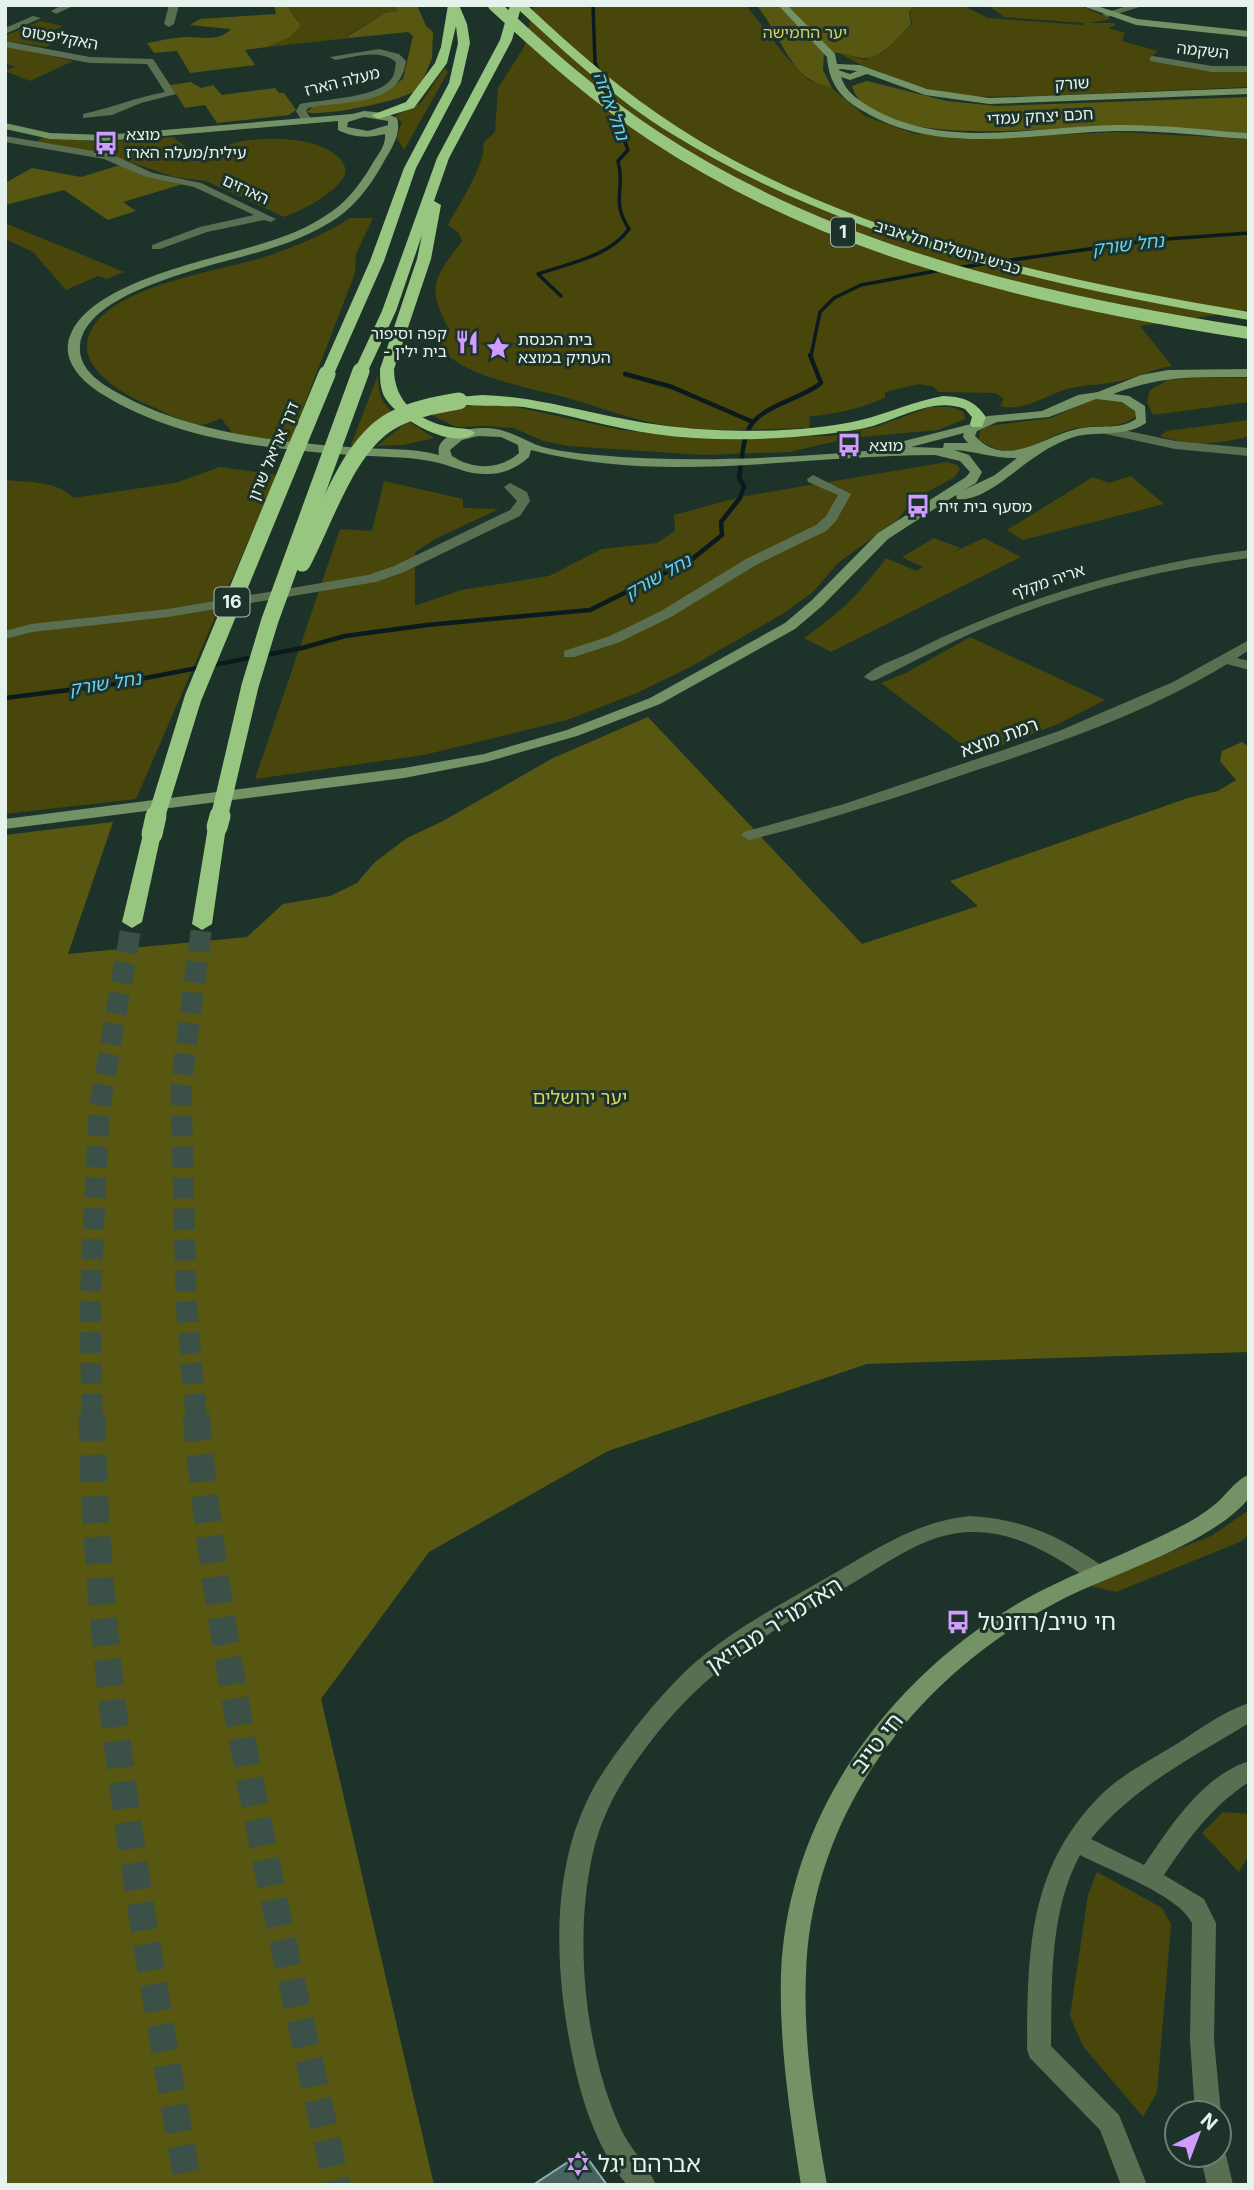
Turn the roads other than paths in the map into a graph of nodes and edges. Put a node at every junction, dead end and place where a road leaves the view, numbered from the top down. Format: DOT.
graph roads {
  1 [pos="71,5"];
  2 [pos="174,5"];
  3 [pos="453,5"];
  4 [pos="494,5"];
  5 [pos="518,5"];
  6 [pos="782,5"];
  7 [pos="1084,5"];
  8 [pos="1142,5"];
  9 [pos="56,11"];
  10 [pos="1107,14"];
  11 [pos="36,18"];
  12 [pos="169,24"];
  13 [pos="5,31"];
  14 [pos="1249,34"];
  15 [pos="5,44"];
  16 [pos="335,57"];
  17 [pos="1153,59"];
  18 [pos="1249,69"];
  19 [pos="834,71"];
  20 [pos="858,74"];
  21 [pos="1249,91"];
  22 [pos="843,92"];
  23 [pos="378,115"];
  24 [pos="87,116"];
  25 [pos="351,117"];
  26 [pos="306,119"];
  27 [pos="279,122"];
  28 [pos="5,126"];
  29 [pos="342,128"];
  30 [pos="390,128"];
  31 [pos="357,133"];
  32 [pos="1249,136"];
  33 [pos="5,139"];
  34 [pos="382,157"];
  35 [pos="443,157"];
  36 [pos="156,247"];
  37 [pos="1249,316"];
  38 [pos="1249,333"];
  39 [pos="1249,373"];
  40 [pos="1158,375"];
  41 [pos="1096,395"];
  42 [pos="1141,414"];
  43 [pos="974,426"];
  44 [pos="1105,430"];
  45 [pos="468,433"];
  46 [pos="448,443"];
  47 [pos="524,444"];
  48 [pos="1175,444"];
  49 [pos="984,449"];
  50 [pos="905,452"];
  51 [pos="1033,452"];
  52 [pos="1249,452"];
  53 [pos="351,453"];
  54 [pos="590,456"];
  55 [pos="821,457"];
  56 [pos="517,462"];
  57 [pos="455,464"];
  58 [pos="813,479"];
  59 [pos="510,487"];
  60 [pos="951,494"];
  61 [pos="1249,554"];
  62 [pos="861,559"];
  63 [pos="270,620"];
  64 [pos="5,635"];
  65 [pos="1249,644"];
  66 [pos="569,654"];
  67 [pos="1226,659"];
  68 [pos="1249,666"];
  69 [pos="871,677"];
  70 [pos="5,824"];
  71 [pos="749,835"];
  72 [pos="132,922"];
  73 [pos="202,925"];
  74 [pos="1249,1483"];
  75 [pos="1096,1573"];
  76 [pos="1249,1712"];
  77 [pos="1249,1770"];
  78 [pos="1075,1842"];
  79 [pos="1148,1878"];
  80 [pos="1207,2099"];
  81 [pos="643,2185"];
  82 [pos="814,2185"];
  83 [pos="1134,2185"];
  1 -- 9 [label="street"];
  2 -- 12 [label="street"];
  3 -- 23 [label="highway"];
  3 -- 72 [label="highway, דרך אריאל שרון / 16, bridge"];
  4 -- 38 [label="highway, כביש ירושלים תל אביב / 1, bridge"];
  5 -- 35 [label="highway, 16"];
  5 -- 37 [label="highway, כביש ירושלים תל אביב / 1"];
  6 -- 19 [label="main road"];
  7 -- 10 [label="main road"];
  8 -- 10 [label="street"];
  10 -- 14 [label="main road"];
  11 -- 13 [label="street"];
  15 -- 24 [label="street, האקליפטוס"];
  16 -- 26 [label="street, מעלה הארז"];
  17 -- 18 [label="street, השקמה"];
  19 -- 20 [label="main road, שורק"];
  19 -- 22 [label="main road"];
  20 -- 21 [label="main road, שורק"];
  20 -- 22 [label="main road"];
  22 -- 32 [label="main road, חכם יצחק עמדי"];
  23 -- 25 [label="main road, מעלה הארז"];
  23 -- 30 [label="main road"];
  25 -- 26 [label="main road, מעלה הארז"];
  25 -- 29 [label="main road"];
  26 -- 27 [label="main road, מעלה הארז"];
  27 -- 28 [label="main road, מעלה הארז"];
  27 -- 29 [label="main road, מעלה הארז"];
  29 -- 31 [label="main road, מעלה הארז"];
  30 -- 31 [label="main road"];
  30 -- 34 [label="main road"];
  31 -- 34 [label="main road"];
  33 -- 36 [label="street, הארזים"];
  34 -- 53 [label="main road"];
  35 -- 45 [label="highway"];
  35 -- 63 [label="highway, 16, bridge"];
  39 -- 40 [label="main road"];
  40 -- 41 [label="main road"];
  40 -- 42 [label="main road"];
  41 -- 42 [label="main road"];
  41 -- 43 [label="main road"];
  42 -- 44 [label="main road"];
  42 -- 48 [label="street"];
  43 -- 49 [label="main road"];
  43 -- 55 [label="main road"];
  43 -- 63 [label="highway, bridge"];
  44 -- 48 [label="street"];
  44 -- 51 [label="main road"];
  45 -- 46 [label="main road"];
  45 -- 47 [label="main road"];
  46 -- 53 [label="main road"];
  46 -- 57 [label="main road"];
  47 -- 54 [label="main road"];
  47 -- 56 [label="main road"];
  48 -- 52 [label="street"];
  49 -- 50 [label="main road"];
  49 -- 51 [label="main road"];
  49 -- 60 [label="main road"];
  50 -- 55 [label="main road"];
  50 -- 60 [label="main road"];
  51 -- 62 [label="main road"];
  53 -- 57 [label="main road"];
  54 -- 55 [label="main road"];
  54 -- 56 [label="main road"];
  56 -- 57 [label="main road"];
  58 -- 66 [label="street"];
  59 -- 64 [label="street"];
  60 -- 62 [label="main road"];
  61 -- 69 [label="street, אריה מקלף"];
  62 -- 70 [label="main road"];
  63 -- 73 [label="highway, 16, bridge"];
  65 -- 67 [label="street, רמת מוצא"];
  67 -- 68 [label="street"];
  67 -- 71 [label="street, רמת מוצא"];
  74 -- 75 [label="main road, חי טייב"];
  75 -- 81 [label="street, האדמו\"ר מבויאן"];
  75 -- 82 [label="main road, חי טייב"];
  76 -- 78 [label="street"];
  77 -- 79 [label="street"];
  78 -- 79 [label="street"];
  78 -- 83 [label="street"];
  79 -- 80 [label="street"];
}
